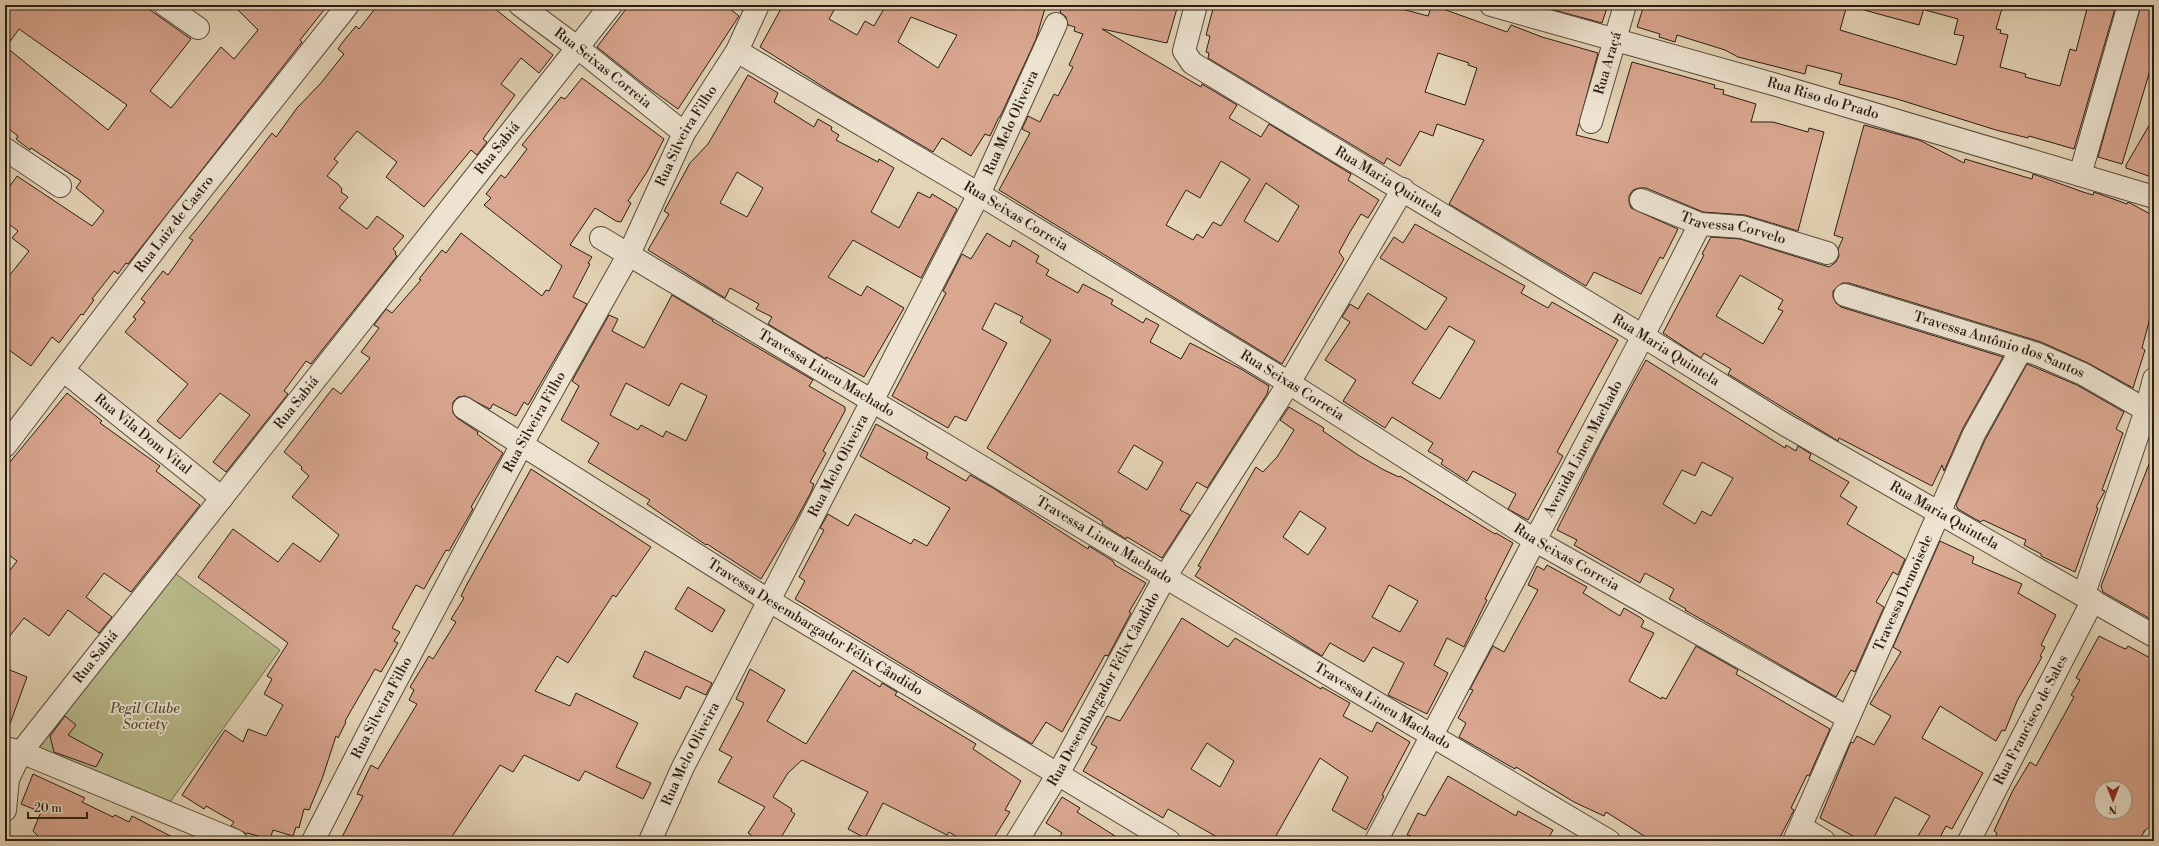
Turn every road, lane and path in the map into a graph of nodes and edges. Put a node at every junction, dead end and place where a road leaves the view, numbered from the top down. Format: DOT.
graph roads {
  1 [pos="164,5"];
  2 [pos="348,5"];
  3 [pos="520,5"];
  4 [pos="611,5"];
  5 [pos="758,5"];
  6 [pos="1196,5"];
  7 [pos="1491,5"];
  8 [pos="1626,5"];
  9 [pos="2129,5"];
  10 [pos="1056,24"];
  11 [pos="198,28"];
  12 [pos="1615,41"];
  13 [pos="578,48"];
  14 [pos="737,51"];
  15 [pos="1591,122"];
  16 [pos="684,133"];
  17 [pos="5,150"];
  18 [pos="2080,175"];
  19 [pos="60,186"];
  20 [pos="1403,189"];
  21 [pos="980,194"];
  22 [pos="2154,197"];
  23 [pos="1641,200"];
  24 [pos="1700,224"];
  25 [pos="601,238"];
  26 [pos="1827,253"];
  27 [pos="629,254"];
  28 [pos="1845,295"];
  29 [pos="1643,336"];
  30 [pos="2021,350"];
  31 [pos="64,371"];
  32 [pos="2154,379"];
  33 [pos="1289,383"];
  34 [pos="873,400"];
  35 [pos="464,408"];
  36 [pos="2146,410"];
  37 [pos="522,444"];
  38 [pos="5,446"];
  39 [pos="222,498"];
  40 [pos="1939,512"];
  41 [pos="1536,541"];
  42 [pos="1165,578"];
  43 [pos="2088,597"];
  44 [pos="768,600"];
  45 [pos="2154,636"];
  46 [pos="1848,718"];
  47 [pos="1432,736"];
  48 [pos="13,750"];
  49 [pos="1058,774"];
  50 [pos="5,810"];
  51 [pos="1798,834"];
  52 [pos="2154,838"];
  53 [pos="236,841"];
  54 [pos="313,841"];
  55 [pos="650,841"];
  56 [pos="1017,841"];
  57 [pos="1169,841"];
  58 [pos="1376,841"];
  59 [pos="1609,841"];
  60 [pos="1824,841"];
  61 [pos="1969,841"];
  62 [pos="2152,841"];
  1 -- 11 [label="street"];
  2 -- 31 [label="street, Rua Luiz de Castro"];
  3 -- 13 [label="street, Rua Seixas Correia"];
  4 -- 13 [label="street, Rua Sabiá"];
  5 -- 14 [label="street, Rua Silveira Filho"];
  6 -- 20 [label="street, Rua Maria Quintela"];
  7 -- 12 [label="street, Rua Riso do Prado"];
  8 -- 12 [label="street, Rua Araçá"];
  9 -- 18 [label="street"];
  10 -- 21 [label="street, Rua Melo Oliveira"];
  12 -- 15 [label="street, Rua Araçá"];
  12 -- 18 [label="street, Rua Riso do Prado"];
  13 -- 16 [label="street, Rua Seixas Correia"];
  13 -- 39 [label="street, Rua Sabiá"];
  14 -- 16 [label="street, Rua Silveira Filho"];
  14 -- 21 [label="street, Rua Seixas Correia"];
  16 -- 27 [label="street, Rua Silveira Filho"];
  17 -- 19 [label="street"];
  18 -- 22 [label="street, Rua Riso do Prado"];
  20 -- 29 [label="street, Rua Maria Quintela"];
  20 -- 33 [label="street, Rua Desembargador Félix Cândido"];
  21 -- 33 [label="street, Rua Seixas Correia"];
  21 -- 34 [label="street, Rua Melo Oliveira"];
  23 -- 24 [label="street, Travessa Corvelo"];
  24 -- 26 [label="street, Travessa Corvelo"];
  24 -- 29 [label="street, Avenida Lineu Machado"];
  25 -- 27 [label="street, Travessa Lineu Machado"];
  27 -- 34 [label="street, Travessa Lineu Machado"];
  27 -- 37 [label="street, Rua Silveira Filho"];
  28 -- 30 [label="street, Travessa Antônio dos Santos"];
  29 -- 40 [label="street, Rua Maria Quintela"];
  29 -- 41 [label="street, Avenida Lineu Machado"];
  30 -- 36 [label="street, Travessa Antônio dos Santos"];
  30 -- 40 [label="street, Travessa Demoisele"];
  31 -- 38 [label="street, Rua Luiz de Castro"];
  31 -- 39 [label="street, Rua Vila Dom Vital"];
  32 -- 36 [label="street, Rua Francisco de Sales"];
  33 -- 41 [label="street, Rua Seixas Correia"];
  33 -- 42 [label="street, Rua Desembargador Félix Cândido"];
  34 -- 42 [label="street, Travessa Lineu Machado"];
  34 -- 44 [label="street, Rua Melo Oliveira"];
  35 -- 37 [label="street, Travessa Desembargador Félix Cândido"];
  36 -- 43 [label="street, Rua Francisco de Sales"];
  37 -- 44 [label="street, Travessa Desembargador Félix Cândido"];
  37 -- 54 [label="street, Rua Silveira Filho"];
  39 -- 48 [label="street, Rua Sabiá"];
  40 -- 43 [label="street, Rua Maria Quintela"];
  40 -- 46 [label="street, Travessa Demoisele"];
  41 -- 46 [label="street, Rua Seixas Correia"];
  41 -- 47 [label="street, Avenida Lineu Machado"];
  42 -- 47 [label="street, Travessa Lineu Machado"];
  42 -- 49 [label="street, Rua Desembargador Félix Cândido"];
  43 -- 45 [label="street, Rua Maria Quintela"];
  43 -- 61 [label="street, Rua Francisco de Sales"];
  44 -- 49 [label="street, Travessa Desembargador Félix Cândido"];
  44 -- 55 [label="street, Rua Melo Oliveira"];
  46 -- 51 [label="street, Travessa Demoisele"];
  47 -- 58 [label="street, Avenida Lineu Machado"];
  47 -- 59 [label="street, Travessa Lineu Machado"];
  48 -- 50 [label="street, Rua Sabiá"];
  48 -- 53 [label="street"];
  49 -- 56 [label="street, Rua Desembargador Félix Cândido"];
  49 -- 57 [label="street, Travessa Desembargador Félix Cândido"];
  51 -- 60 [label="street"];
  52 -- 62 [label="street"];
}
